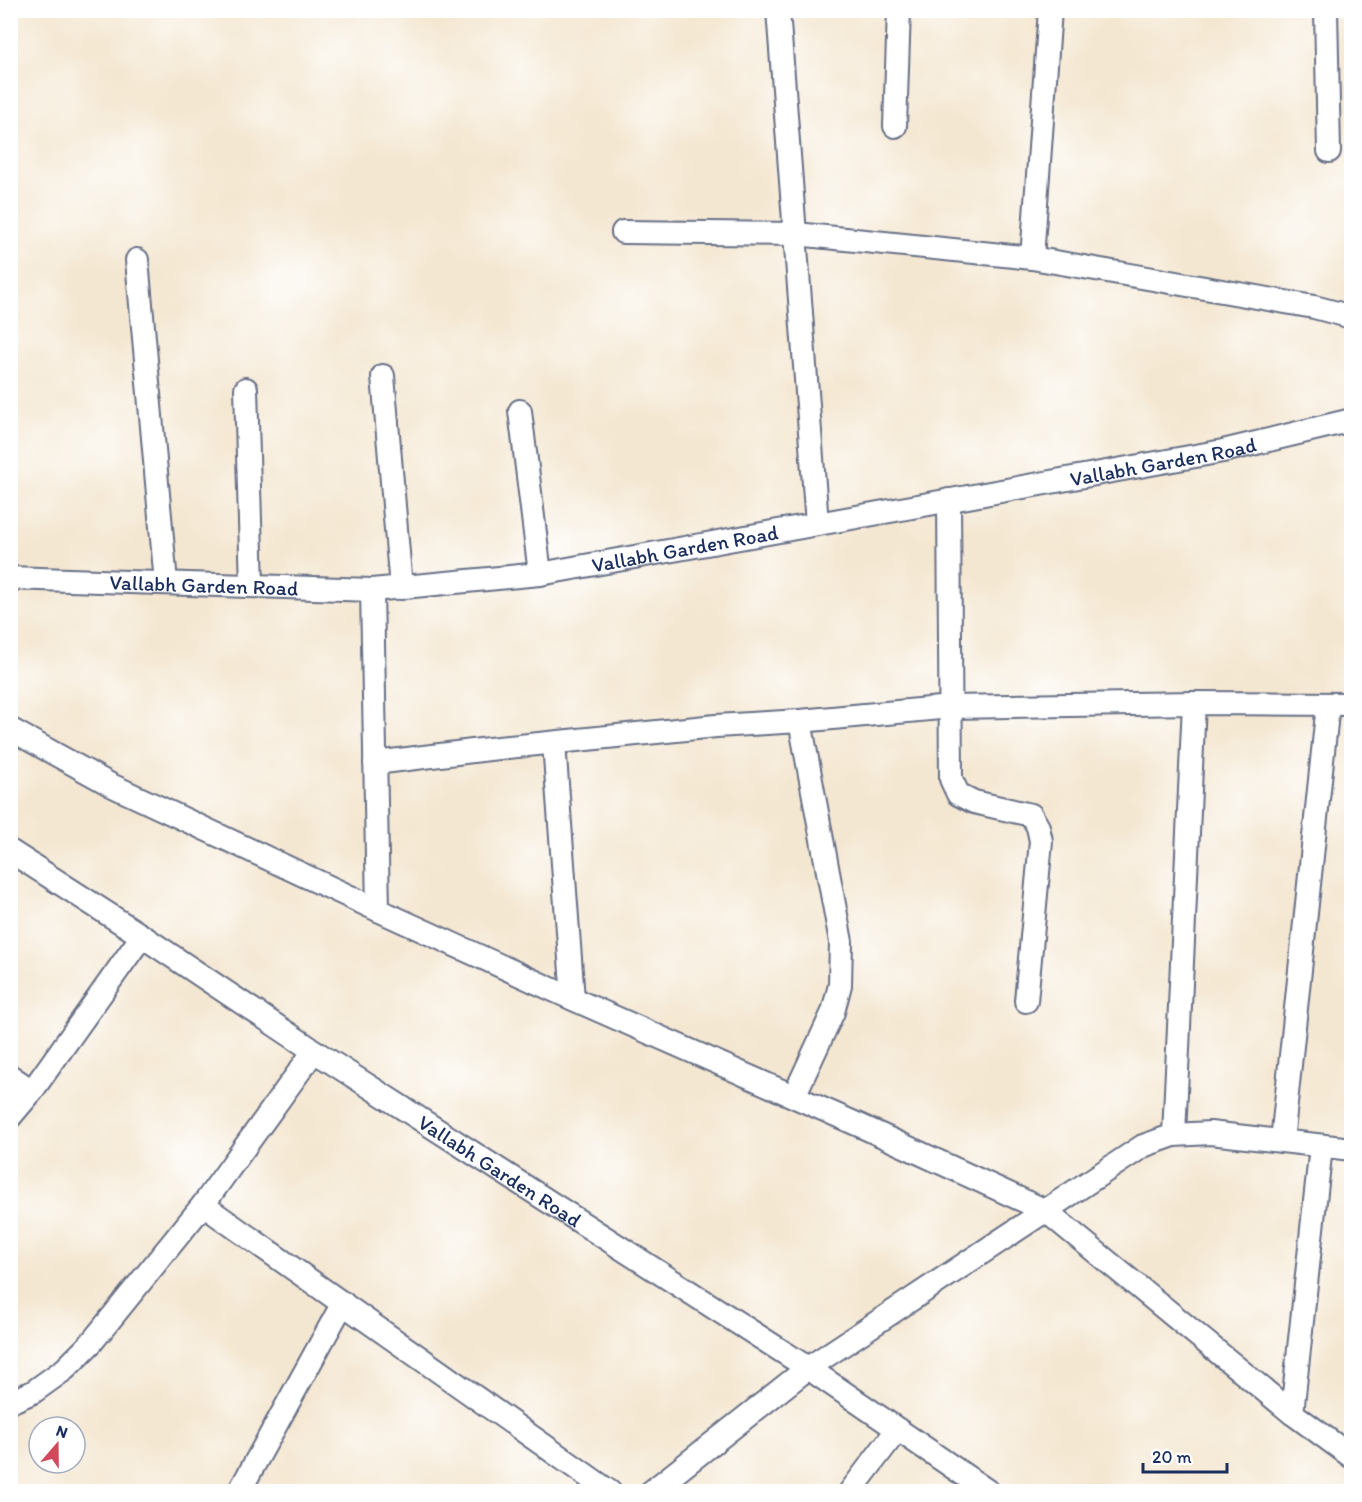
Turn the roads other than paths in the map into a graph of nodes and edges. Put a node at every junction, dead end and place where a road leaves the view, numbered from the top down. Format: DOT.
graph roads {
  1 [pos="778,10"];
  2 [pos="898,10"];
  3 [pos="1050,10"];
  4 [pos="1326,10"];
  5 [pos="895,126"];
  6 [pos="1329,151"];
  7 [pos="623,232"];
  8 [pos="796,234"];
  9 [pos="1032,258"];
  10 [pos="137,261"];
  11 [pos="1352,317"];
  12 [pos="383,376"];
  13 [pos="246,389"];
  14 [pos="520,411"];
  15 [pos="1352,420"];
  16 [pos="949,500"];
  17 [pos="817,524"];
  18 [pos="540,574"];
  19 [pos="10,578"];
  20 [pos="166,583"];
  21 [pos="252,586"];
  22 [pos="401,588"];
  23 [pos="372,590"];
  24 [pos="1194,703"];
  25 [pos="1328,704"];
  26 [pos="1352,704"];
  27 [pos="951,707"];
  28 [pos="800,721"];
  29 [pos="10,729"];
  30 [pos="554,743"];
  31 [pos="375,763"];
  32 [pos="10,851"];
  33 [pos="378,910"];
  34 [pos="142,936"];
  35 [pos="573,999"];
  36 [pos="1026,1001"];
  37 [pos="314,1051"];
  38 [pos="10,1076"];
  39 [pos="32,1091"];
  40 [pos="794,1096"];
  41 [pos="10,1117"];
  42 [pos="1174,1134"];
  43 [pos="1282,1141"];
  44 [pos="1321,1146"];
  45 [pos="1352,1149"];
  46 [pos="203,1204"];
  47 [pos="1046,1211"];
  48 [pos="343,1303"];
  49 [pos="808,1368"];
  50 [pos="10,1402"];
  51 [pos="1292,1413"];
  52 [pos="897,1430"];
  53 [pos="1352,1457"];
  54 [pos="239,1491"];
  55 [pos="610,1491"];
  56 [pos="651,1491"];
  57 [pos="850,1491"];
  58 [pos="989,1491"];
  1 -- 8 [label="street"];
  2 -- 5 [label="street"];
  3 -- 9 [label="street"];
  4 -- 6 [label="street"];
  7 -- 8 [label="street"];
  8 -- 9 [label="street"];
  8 -- 17 [label="street"];
  9 -- 11 [label="street"];
  10 -- 20 [label="street"];
  12 -- 22 [label="street"];
  13 -- 21 [label="street"];
  14 -- 18 [label="street"];
  15 -- 16 [label="street, Vallabh Garden Road"];
  16 -- 17 [label="street, Vallabh Garden Road"];
  16 -- 27 [label="street"];
  17 -- 18 [label="street, Vallabh Garden Road"];
  18 -- 22 [label="street, Vallabh Garden Road"];
  19 -- 20 [label="street, Vallabh Garden Road"];
  20 -- 21 [label="street, Vallabh Garden Road"];
  21 -- 23 [label="street, Vallabh Garden Road"];
  22 -- 23 [label="street, Vallabh Garden Road"];
  23 -- 31 [label="street"];
  24 -- 25 [label="street"];
  24 -- 27 [label="street"];
  24 -- 42 [label="street"];
  25 -- 26 [label="street"];
  25 -- 43 [label="street"];
  27 -- 28 [label="street"];
  27 -- 36 [label="street"];
  28 -- 30 [label="street"];
  28 -- 40 [label="street"];
  29 -- 33 [label="street"];
  30 -- 31 [label="street"];
  30 -- 35 [label="street"];
  31 -- 33 [label="street"];
  32 -- 34 [label="street, Vallabh Garden Road"];
  33 -- 35 [label="street"];
  34 -- 37 [label="street, Vallabh Garden Road"];
  34 -- 39 [label="street"];
  35 -- 40 [label="street"];
  37 -- 46 [label="street"];
  37 -- 49 [label="street, Vallabh Garden Road"];
  38 -- 39 [label="street"];
  39 -- 41 [label="street"];
  40 -- 47 [label="street"];
  42 -- 43 [label="street"];
  42 -- 47 [label="street"];
  43 -- 44 [label="street"];
  44 -- 45 [label="street"];
  44 -- 51 [label="street"];
  46 -- 48 [label="street"];
  46 -- 50 [label="street"];
  47 -- 49 [label="street"];
  47 -- 51 [label="street"];
  48 -- 54 [label="street"];
  48 -- 55 [label="street"];
  49 -- 52 [label="street, Vallabh Garden Road"];
  49 -- 56 [label="street"];
  51 -- 53 [label="street"];
  52 -- 57 [label="street"];
  52 -- 58 [label="street, Vallabh Garden Road"];
}
